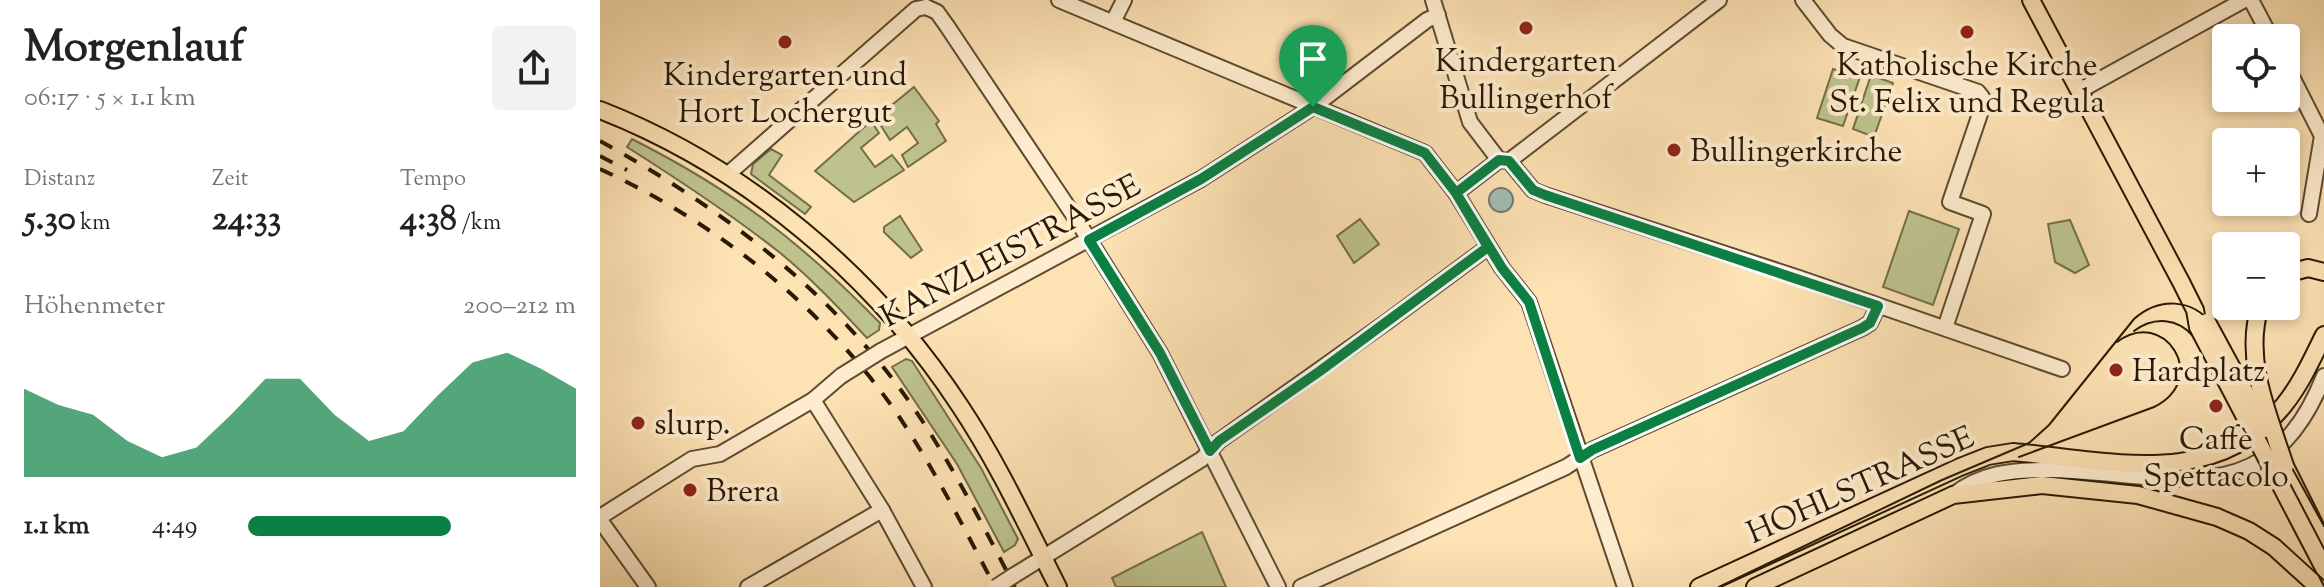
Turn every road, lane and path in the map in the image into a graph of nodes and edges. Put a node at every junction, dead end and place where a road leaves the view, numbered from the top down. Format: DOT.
graph roads {
  1 [pos="1059,0"];
  2 [pos="1124,0"];
  3 [pos="1433,0"];
  4 [pos="1719,0"];
  5 [pos="1803,0"];
  6 [pos="2031,0"];
  7 [pos="2244,0"];
  8 [pos="2251,0"];
  9 [pos="925,4"];
  10 [pos="1438,15"];
  11 [pos="1113,22"];
  12 [pos="2264,24"];
  13 [pos="2079,91"];
  14 [pos="2300,93"];
  15 [pos="1313,107"];
  16 [pos="600,110"];
  17 [pos="1504,161"];
  18 [pos="727,175"];
  19 [pos="1456,193"];
  20 [pos="2309,214"];
  21 [pos="1089,240"];
  22 [pos="1488,247"];
  23 [pos="2300,270"];
  24 [pos="2324,272"];
  25 [pos="1878,306"];
  26 [pos="2200,320"];
  27 [pos="2258,320"];
  28 [pos="1945,328"];
  29 [pos="2324,335"];
  30 [pos="908,336"];
  31 [pos="2062,369"];
  32 [pos="2324,376"];
  33 [pos="813,400"];
  34 [pos="1210,451"];
  35 [pos="1580,458"];
  36 [pos="2285,466"];
  37 [pos="1953,495"];
  38 [pos="882,510"];
  39 [pos="600,518"];
  40 [pos="2324,544"];
  41 [pos="1041,558"];
  42 [pos="2324,568"];
  43 [pos="648,587"];
  44 [pos="748,587"];
  45 [pos="924,587"];
  46 [pos="996,587"];
  47 [pos="1058,587"];
  48 [pos="1278,587"];
  49 [pos="1301,587"];
  50 [pos="1625,587"];
  51 [pos="1699,587"];
  52 [pos="1755,587"];
  53 [pos="2318,587"];
  1 -- 11 [label="street"];
  2 -- 11 [label="street"];
  3 -- 10 [label="street"];
  4 -- 17 [label="street"];
  5 -- 28 [label="street"];
  6 -- 13 [label="main road"];
  7 -- 13 [label="street"];
  8 -- 12 [label="street"];
  9 -- 18 [label="street"];
  9 -- 21 [label="street"];
  10 -- 15 [label="street, KANZLEISTRASSE"];
  10 -- 17 [label="street"];
  11 -- 15 [label="street"];
  13 -- 26 [label="main road"];
  14 -- 20 [label="street"];
  15 -- 19 [label="street"];
  15 -- 21 [label="street, KANZLEISTRASSE"];
  16 -- 18 [label="main road"];
  17 -- 19 [label="street"];
  17 -- 25 [label="street"];
  18 -- 30 [label="main road"];
  19 -- 22 [label="street"];
  21 -- 30 [label="street, KANZLEISTRASSE"];
  21 -- 34 [label="street"];
  22 -- 34 [label="street"];
  22 -- 35 [label="street"];
  23 -- 24 [label="main road"];
  25 -- 28 [label="street"];
  25 -- 35 [label="street"];
  26 -- 36 [label="main road, bridge"];
  26 -- 42 [label="main road, bridge"];
  27 -- 36 [label="main road, bridge"];
  28 -- 31 [label="street"];
  29 -- 51 [label="main road, HOHLSTRASSE"];
  30 -- 33 [label="street, KANZLEISTRASSE, bridge"];
  30 -- 41 [label="main road"];
  32 -- 37 [label="street, HOHLSTRASSE"];
  33 -- 38 [label="street"];
  33 -- 39 [label="street, KANZLEISTRASSE"];
  34 -- 41 [label="street"];
  34 -- 48 [label="street"];
  35 -- 49 [label="street"];
  35 -- 50 [label="street"];
  36 -- 40 [label="main road"];
  37 -- 52 [label="main road, HOHLSTRASSE"];
  37 -- 53 [label="main road"];
  38 -- 44 [label="street"];
  38 -- 45 [label="street"];
  39 -- 43 [label="street"];
  41 -- 46 [label="street, bridge"];
  41 -- 47 [label="main road"];
}
